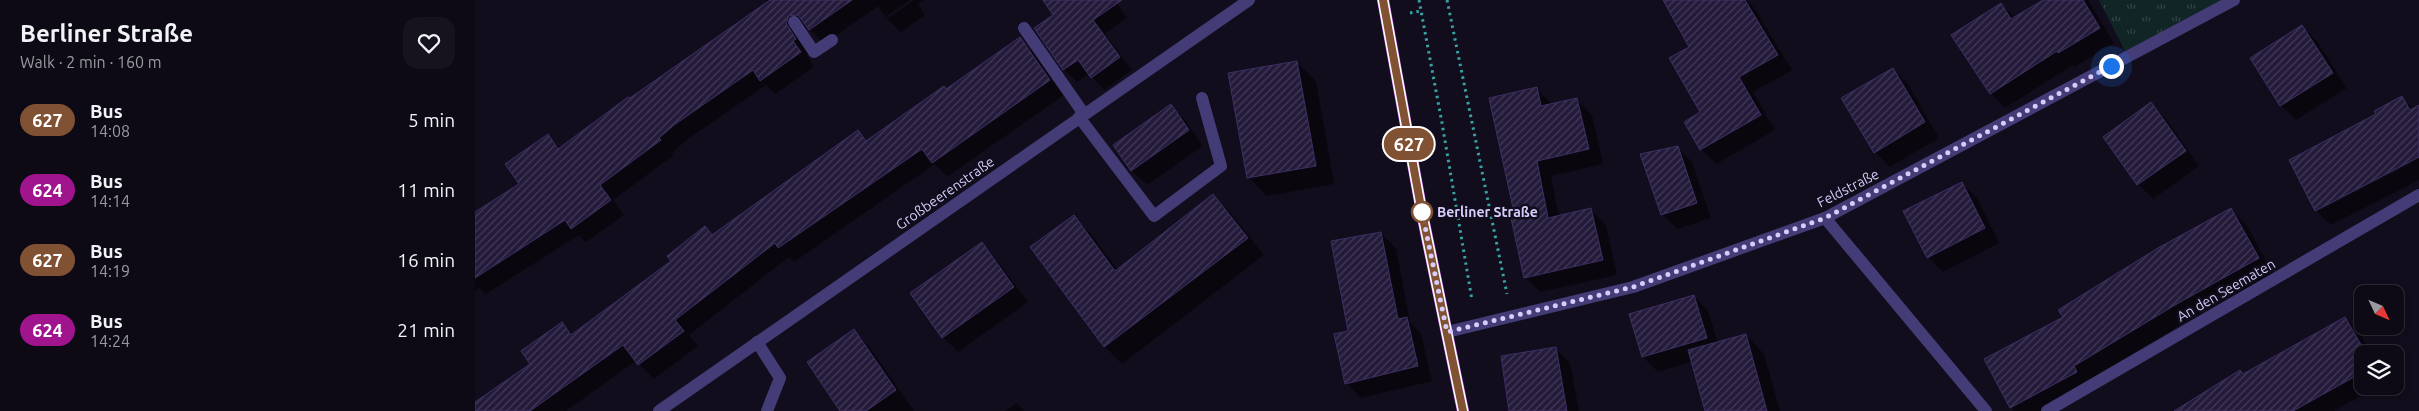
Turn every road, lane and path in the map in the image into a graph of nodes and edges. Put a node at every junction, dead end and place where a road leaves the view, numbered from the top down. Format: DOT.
graph roads {
  1 [pos="1249,0"];
  2 [pos="1383,0"];
  3 [pos="1419,0"];
  4 [pos="1447,0"];
  5 [pos="2234,0"];
  6 [pos="794,22"];
  7 [pos="1024,28"];
  8 [pos="833,40"];
  9 [pos="1202,98"];
  10 [pos="1082,116"];
  11 [pos="2419,195"];
  12 [pos="1825,218"];
  13 [pos="1511,316"];
  14 [pos="1469,327"];
  15 [pos="1447,332"];
  16 [pos="757,342"];
  17 [pos="659,411"];
  18 [pos="767,411"];
  19 [pos="1463,411"];
  20 [pos="1986,411"];
  21 [pos="2047,411"];
  1 -- 10 [label="street, Großbeerenstraße"];
  2 -- 15 [label="main road"];
  3 -- 14 [label="path"];
  4 -- 13 [label="path"];
  5 -- 12 [label="street, Feldstraße"];
  6 -- 8 [label="street"];
  7 -- 10 [label="street"];
  9 -- 10 [label="street"];
  10 -- 16 [label="street, Großbeerenstraße"];
  11 -- 21 [label="street, An den Seematen"];
  12 -- 13 [label="street, Feldstraße"];
  12 -- 20 [label="street"];
  13 -- 14 [label="street, Feldstraße"];
  14 -- 15 [label="street, Feldstraße"];
  15 -- 19 [label="main road"];
  16 -- 17 [label="street, Großbeerenstraße"];
  16 -- 18 [label="street"];
}
